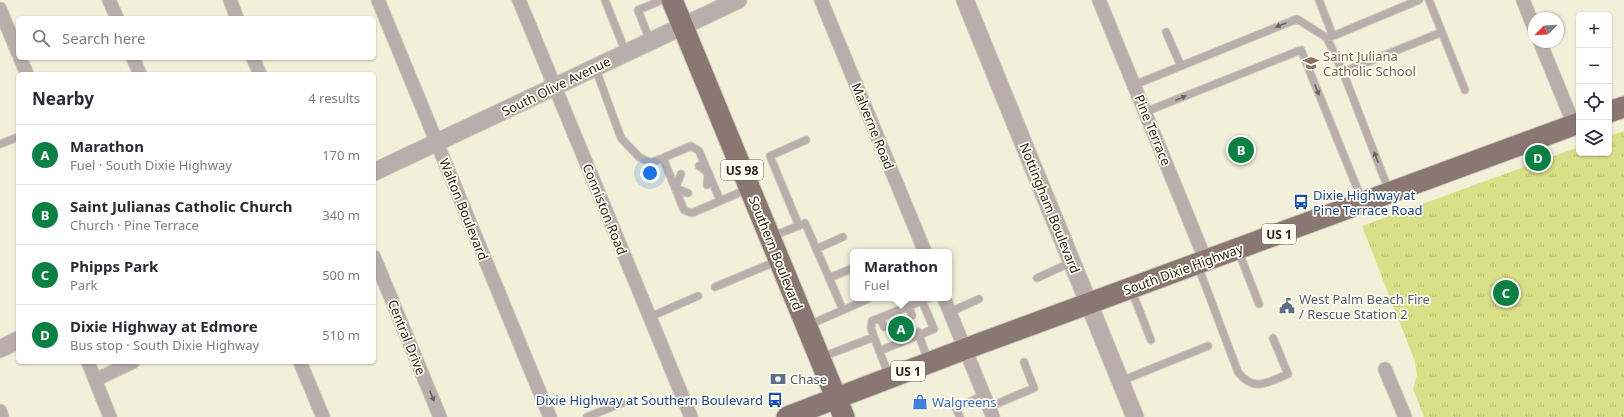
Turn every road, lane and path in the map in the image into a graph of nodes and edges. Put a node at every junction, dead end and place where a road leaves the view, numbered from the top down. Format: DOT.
graph roads {
  1 [pos="109,0"];
  2 [pos="230,0"];
  3 [pos="378,0"];
  4 [pos="519,0"];
  5 [pos="605,0"];
  6 [pos="662,0"];
  7 [pos="672,0"];
  8 [pos="821,0"];
  9 [pos="965,0"];
  10 [pos="1099,0"];
  11 [pos="1319,0"];
  12 [pos="1419,0"];
  13 [pos="1430,0"];
  14 [pos="1523,0"];
  15 [pos="735,1"];
  16 [pos="0,9"];
  17 [pos="1528,13"];
  18 [pos="116,16"];
  19 [pos="236,16"];
  20 [pos="683,26"];
  21 [pos="1166,32"];
  22 [pos="1442,32"];
  23 [pos="1330,37"];
  24 [pos="650,41"];
  25 [pos="16,48"];
  26 [pos="1543,48"];
  27 [pos="626,53"];
  28 [pos="21,60"];
  29 [pos="134,60"];
  30 [pos="254,60"];
  31 [pos="1181,66"];
  32 [pos="595,67"];
  33 [pos="26,72"];
  34 [pos="139,72"];
  35 [pos="259,72"];
  36 [pos="1343,72"];
  37 [pos="1134,85"];
  38 [pos="555,87"];
  39 [pos="1465,90"];
  40 [pos="1624,107"];
  41 [pos="1612,111"];
  42 [pos="1145,112"];
  43 [pos="1576,122"];
  44 [pos="1576,124"];
  45 [pos="16,138"];
  46 [pos="806,140"];
  47 [pos="437,143"];
  48 [pos="0,144"];
  49 [pos="664,158"];
  50 [pos="699,166"];
  51 [pos="376,171"];
  52 [pos="708,173"];
  53 [pos="681,174"];
  54 [pos="707,185"];
  55 [pos="676,188"];
  56 [pos="750,188"];
  57 [pos="688,193"];
  58 [pos="1390,193"];
  59 [pos="720,200"];
  60 [pos="1363,203"];
  61 [pos="799,226"];
  62 [pos="843,237"];
  63 [pos="770,238"];
  64 [pos="816,249"];
  65 [pos="924,249"];
  66 [pos="1237,249"];
  67 [pos="779,260"];
  68 [pos="376,261"];
  69 [pos="1073,262"];
  70 [pos="1202,262"];
  71 [pos="850,269"];
  72 [pos="829,278"];
  73 [pos="1037,278"];
  74 [pos="715,287"];
  75 [pos="1131,288"];
  76 [pos="698,296"];
  77 [pos="979,299"];
  78 [pos="863,301"];
  79 [pos="921,301"];
  80 [pos="927,301"];
  81 [pos="945,301"];
  82 [pos="1090,304"];
  83 [pos="1259,304"];
  84 [pos="909,306"];
  85 [pos="843,310"];
  86 [pos="950,312"];
  87 [pos="912,316"];
  88 [pos="650,317"];
  89 [pos="880,318"];
  90 [pos="806,326"];
  91 [pos="884,327"];
  92 [pos="918,333"];
  93 [pos="874,337"];
  94 [pos="1273,338"];
  95 [pos="1151,340"];
  96 [pos="16,341"];
  97 [pos="1208,346"];
  98 [pos="0,349"];
  99 [pos="965,349"];
  100 [pos="879,351"];
  101 [pos="820,358"];
  102 [pos="1024,362"];
  103 [pos="929,363"];
  104 [pos="89,364"];
  105 [pos="130,364"];
  106 [pos="301,364"];
  107 [pos="1385,369"];
  108 [pos="889,378"];
  109 [pos="95,380"];
  110 [pos="1121,382"];
  111 [pos="836,398"];
  112 [pos="622,403"];
  113 [pos="989,406"];
  114 [pos="0,412"];
  115 [pos="602,414"];
  116 [pos="795,416"];
  117 [pos="2,417"];
  118 [pos="110,417"];
  119 [pos="322,417"];
  120 [pos="440,417"];
  121 [pos="550,417"];
  122 [pos="587,417"];
  123 [pos="691,417"];
  124 [pos="844,417"];
  125 [pos="960,417"];
  126 [pos="1135,417"];
  127 [pos="1405,417"];
  1 -- 18 [label="street"];
  2 -- 19 [label="street"];
  3 -- 47 [label="street, Walton Boulevard"];
  4 -- 38 [label="street, Conniston Road"];
  5 -- 27 [label="lane"];
  6 -- 24 [label="lane"];
  7 -- 20 [label="main road, Southern Boulevard / US 98"];
  8 -- 65 [label="street, Malverne Road"];
  9 -- 69 [label="street, Nottingham Boulevard"];
  10 -- 37 [label="street, Pine Terrace"];
  11 -- 23 [label="lane"];
  12 -- 23 [label="lane"];
  13 -- 22 [label="lane"];
  14 -- 17 [label="street"];
  15 -- 20 [label="street, South Olive Avenue"];
  16 -- 25 [label="street"];
  20 -- 24 [label="street, South Olive Avenue"];
  20 -- 56 [label="main road, Southern Boulevard / US 98"];
  21 -- 31 [label="lane"];
  22 -- 36 [label="lane"];
  22 -- 39 [label="lane"];
  23 -- 31 [label="lane, one-way"];
  23 -- 36 [label="lane"];
  24 -- 27 [label="street, South Olive Avenue"];
  26 -- 43 [label="street"];
  27 -- 32 [label="street, South Olive Avenue"];
  28 -- 33 [label="street"];
  29 -- 34 [label="street"];
  30 -- 35 [label="street"];
  31 -- 37 [label="lane"];
  32 -- 38 [label="street, South Olive Avenue"];
  32 -- 49 [label="lane"];
  58 -- 36 [label="lane, one-way"];
  37 -- 42 [label="street, Pine Terrace"];
  38 -- 47 [label="street, South Olive Avenue"];
  38 -- 88 [label="street, Conniston Road"];
  40 -- 41 [label="main road"];
  42 -- 60 [label="lane, one-way"];
  42 -- 70 [label="street, Pine Terrace"];
  44 -- 58 [label="main road, South Dixie Highway / US 1"];
  45 -- 48 [label="lane"];
  46 -- 61 [label="lane"];
  47 -- 51 [label="street, South Olive Avenue"];
  47 -- 121 [label="street, Walton Boulevard"];
  49 -- 52 [label="lane"];
  49 -- 55 [label="lane"];
  50 -- 52 [label="lane"];
  52 -- 54 [label="lane"];
  52 -- 59 [label="lane"];
  53 -- 55 [label="lane"];
  55 -- 57 [label="lane"];
  55 -- 59 [label="lane"];
  56 -- 59 [label="lane"];
  56 -- 63 [label="main road, Southern Boulevard / US 98"];
  58 -- 60 [label="main road, South Dixie Highway / US 1"];
  60 -- 66 [label="main road, South Dixie Highway / US 1"];
  61 -- 63 [label="lane"];
  61 -- 64 [label="lane"];
  62 -- 64 [label="lane"];
  63 -- 67 [label="main road, Southern Boulevard / US 98"];
  64 -- 72 [label="lane"];
  66 -- 70 [label="main road, South Dixie Highway / US 1"];
  66 -- 83 [label="lane"];
  67 -- 74 [label="lane"];
  67 -- 90 [label="main road, Southern Boulevard / US 98"];
  68 -- 120 [label="street, Central Drive, one-way"];
  69 -- 73 [label="lane"];
  69 -- 82 [label="street, Nottingham Boulevard"];
  70 -- 75 [label="main road, South Dixie Highway / US 1"];
  70 -- 94 [label="lane"];
  71 -- 72 [label="lane"];
  72 -- 85 [label="lane"];
  75 -- 82 [label="main road, South Dixie Highway / US 1"];
  75 -- 95 [label="lane"];
  76 -- 88 [label="lane"];
  77 -- 86 [label="lane"];
  78 -- 85 [label="lane"];
  79 -- 84 [label="lane"];
  80 -- 92 [label="lane"];
  81 -- 86 [label="street"];
  82 -- 99 [label="main road, South Dixie Highway / US 1"];
  82 -- 110 [label="street, Nottingham Boulevard"];
  84 -- 87 [label="lane"];
  84 -- 89 [label="lane"];
  85 -- 90 [label="lane"];
  86 -- 99 [label="street"];
  88 -- 123 [label="street, Conniston Road"];
  89 -- 91 [label="lane"];
  89 -- 93 [label="lane"];
  90 -- 101 [label="main road, Southern Boulevard / US 98"];
  92 -- 100 [label="lane"];
  92 -- 103 [label="lane"];
  93 -- 100 [label="lane"];
  93 -- 101 [label="lane"];
  96 -- 98 [label="street"];
  97 -- 110 [label="lane"];
  99 -- 103 [label="main road, South Dixie Highway / US 1"];
  99 -- 113 [label="street"];
  100 -- 108 [label="lane"];
  101 -- 111 [label="main road, Southern Boulevard / US 98"];
  102 -- 113 [label="lane"];
  103 -- 108 [label="main road, South Dixie Highway / US 1"];
  104 -- 109 [label="street"];
  105 -- 109 [label="street"];
  106 -- 119 [label="street"];
  107 -- 127 [label="street"];
  108 -- 111 [label="main road, South Dixie Highway / US 1"];
  109 -- 118 [label="street"];
  110 -- 126 [label="street, Nottingham Boulevard"];
  111 -- 116 [label="main road, South Dixie Highway / US 1"];
  111 -- 124 [label="main road, Southern Boulevard / US 98"];
  112 -- 115 [label="lane"];
  113 -- 125 [label="lane"];
  114 -- 117 [label="street"];
  115 -- 122 [label="lane"];
}
